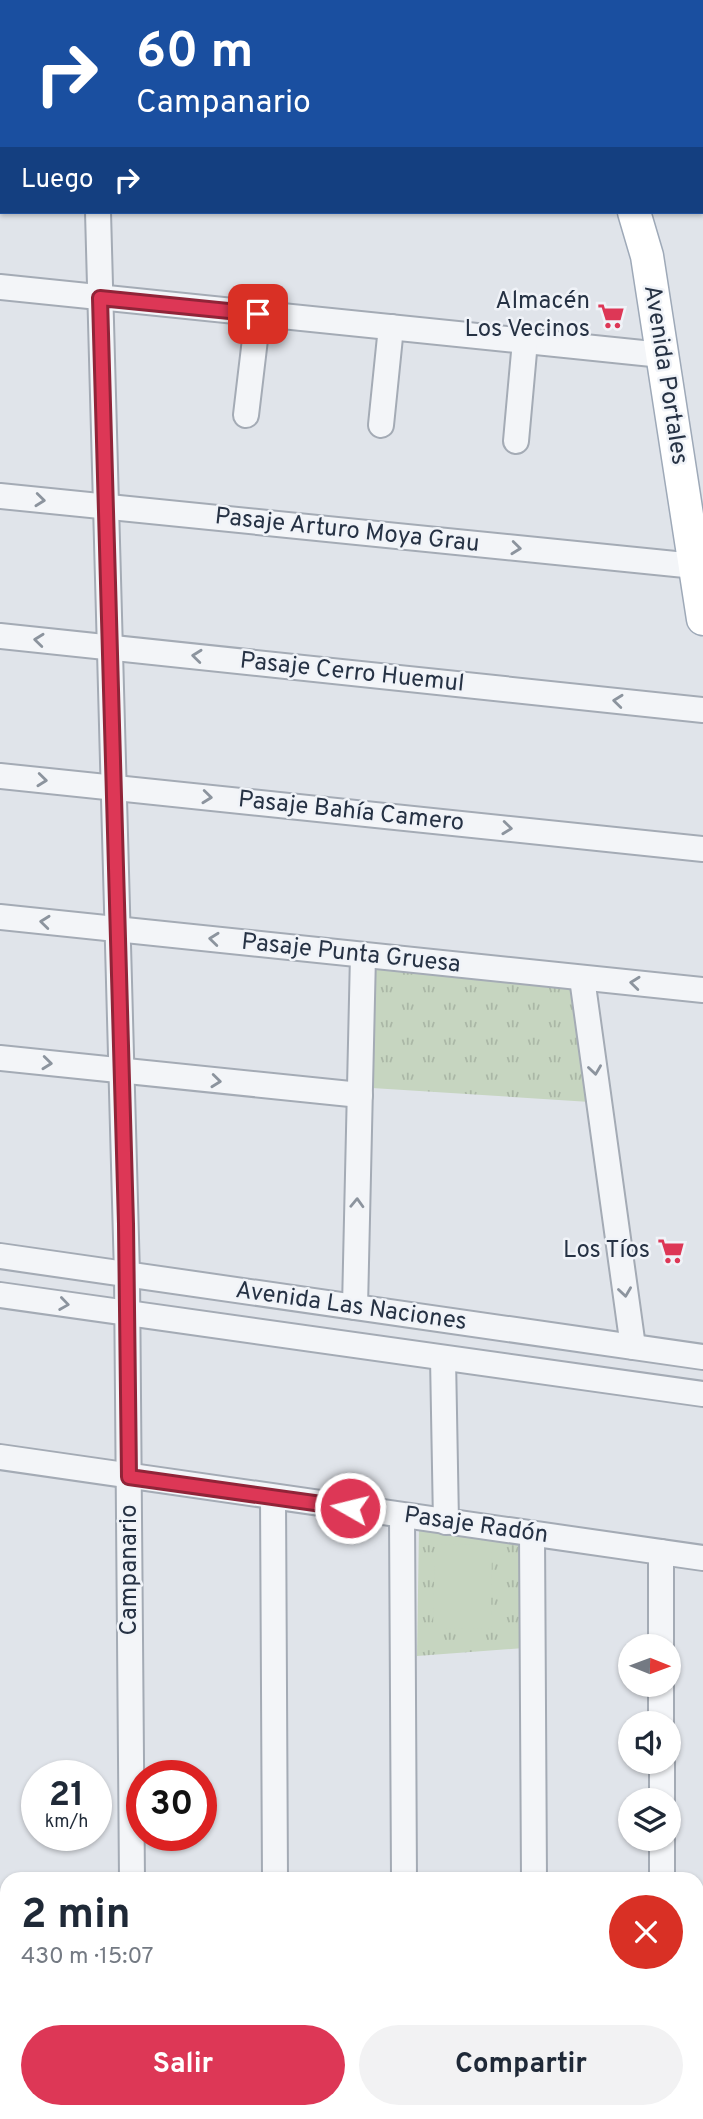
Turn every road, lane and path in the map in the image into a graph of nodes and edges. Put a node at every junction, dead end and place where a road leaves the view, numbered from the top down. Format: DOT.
graph roads {
  1 [pos="98,214"];
  2 [pos="635,214"];
  3 [pos="647,214"];
  4 [pos="647,256"];
  5 [pos="0,287"];
  6 [pos="100,298"];
  7 [pos="258,314"];
  8 [pos="391,327"];
  9 [pos="525,341"];
  10 [pos="662,355"];
  11 [pos="246,415"];
  12 [pos="381,425"];
  13 [pos="516,441"];
  14 [pos="0,496"];
  15 [pos="106,506"];
  16 [pos="695,566"];
  17 [pos="703,619"];
  18 [pos="0,636"];
  19 [pos="110,647"];
  20 [pos="703,710"];
  21 [pos="0,776"];
  22 [pos="114,788"];
  23 [pos="703,849"];
  24 [pos="0,917"];
  25 [pos="118,929"];
  26 [pos="363,955"];
  27 [pos="582,978"];
  28 [pos="703,990"];
  29 [pos="0,1058"];
  30 [pos="122,1071"];
  31 [pos="360,1096"];
  32 [pos="0,1256"];
  33 [pos="127,1275"];
  34 [pos="0,1295"];
  35 [pos="355,1307"];
  36 [pos="382,1311"];
  37 [pos="128,1313"];
  38 [pos="633,1347"];
  39 [pos="376,1348"];
  40 [pos="703,1357"];
  41 [pos="443,1358"];
  42 [pos="703,1394"];
  43 [pos="0,1457"];
  44 [pos="129,1477"];
  45 [pos="273,1497"];
  46 [pos="402,1516"];
  47 [pos="446,1522"];
  48 [pos="532,1534"];
  49 [pos="661,1552"];
  50 [pos="703,1558"];
  51 [pos="661,1634"];
  52 [pos="662,1851"];
  53 [pos="132,1872"];
  54 [pos="275,1872"];
  55 [pos="404,1872"];
  56 [pos="534,1872"];
  57 [pos="662,1872"];
  1 -- 6 [label="street, Campanario"];
  2 -- 4 [label="main road, Avenida Portales"];
  3 -- 4 [label="main road, Avenida Portales"];
  4 -- 10 [label="main road, Avenida Portales"];
  5 -- 6 [label="street"];
  6 -- 7 [label="street"];
  6 -- 15 [label="street, Campanario"];
  7 -- 8 [label="street"];
  7 -- 11 [label="street"];
  8 -- 9 [label="street"];
  8 -- 12 [label="street"];
  9 -- 10 [label="street"];
  9 -- 13 [label="street"];
  10 -- 16 [label="main road, Avenida Portales"];
  14 -- 15 [label="street, Pasaje Arturo Moya Grau, one-way"];
  15 -- 16 [label="street, Pasaje Arturo Moya Grau, one-way"];
  15 -- 19 [label="street, Campanario"];
  16 -- 17 [label="main road, Avenida Portales"];
  19 -- 18 [label="street, Pasaje Cerro Huemul, one-way"];
  20 -- 19 [label="street, Pasaje Cerro Huemul, one-way"];
  19 -- 22 [label="street, Campanario"];
  21 -- 22 [label="street, Pasaje Bahía Camero, one-way"];
  22 -- 23 [label="street, Pasaje Bahía Camero, one-way"];
  22 -- 25 [label="street, Campanario"];
  25 -- 24 [label="street, Pasaje Punta Gruesa, one-way"];
  26 -- 25 [label="street, Pasaje Punta Gruesa, one-way"];
  25 -- 30 [label="street, Campanario"];
  26 -- 27 [label="street, Pasaje Punta Gruesa"];
  26 -- 31 [label="street"];
  28 -- 27 [label="street, Pasaje Punta Gruesa, one-way"];
  27 -- 38 [label="street, one-way"];
  29 -- 30 [label="street, one-way"];
  30 -- 31 [label="street, one-way"];
  30 -- 33 [label="street, Campanario"];
  35 -- 31 [label="street, one-way"];
  32 -- 33 [label="street, Avenida Las Naciones"];
  33 -- 35 [label="street, Avenida Las Naciones"];
  33 -- 37 [label="street, Campanario"];
  34 -- 37 [label="street, Avenida Las Naciones, one-way"];
  35 -- 36 [label="street, Avenida Las Naciones"];
  36 -- 38 [label="street, Avenida Las Naciones"];
  36 -- 39 [label="street"];
  37 -- 39 [label="street, Avenida Las Naciones"];
  37 -- 44 [label="street, Campanario"];
  38 -- 40 [label="street, Avenida Las Naciones"];
  39 -- 41 [label="street, Avenida Las Naciones"];
  41 -- 42 [label="street, Avenida Las Naciones"];
  41 -- 47 [label="street"];
  43 -- 44 [label="street, Pasaje Radón"];
  44 -- 45 [label="street, Pasaje Radón"];
  44 -- 53 [label="street, Campanario"];
  45 -- 46 [label="street, Pasaje Radón"];
  45 -- 54 [label="street"];
  46 -- 47 [label="street, Pasaje Radón"];
  46 -- 55 [label="street"];
  47 -- 48 [label="street, Pasaje Radón"];
  48 -- 49 [label="street, Pasaje Radón"];
  48 -- 56 [label="street"];
  49 -- 50 [label="street, Pasaje Radón"];
  49 -- 51 [label="street"];
  52 -- 57 [label="street"];
}
